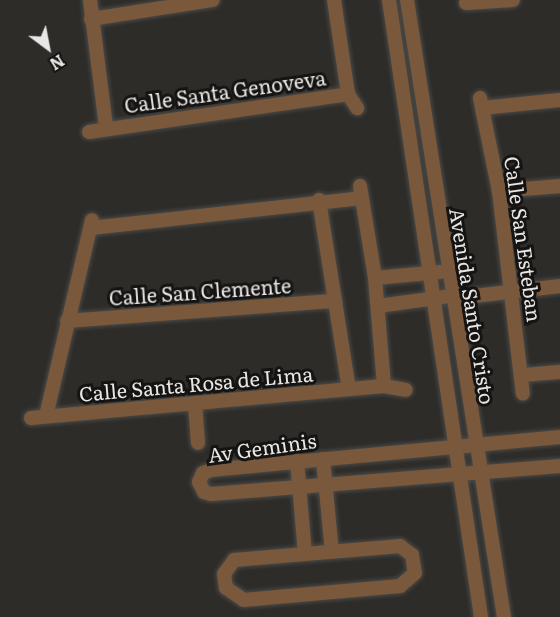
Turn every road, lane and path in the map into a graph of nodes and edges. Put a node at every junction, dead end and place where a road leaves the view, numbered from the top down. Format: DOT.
graph roads {
  1 [pos="90,0"];
  2 [pos="213,0"];
  3 [pos="334,0"];
  4 [pos="389,0"];
  5 [pos="408,0"];
  6 [pos="513,0"];
  7 [pos="466,5"];
  8 [pos="91,19"];
  9 [pos="348,94"];
  10 [pos="560,100"];
  11 [pos="357,108"];
  12 [pos="106,127"];
  13 [pos="89,132"];
  14 [pos="560,186"];
  15 [pos="500,191"];
  16 [pos="319,200"];
  17 [pos="448,271"];
  18 [pos="431,273"];
  19 [pos="375,278"];
  20 [pos="560,286"];
  21 [pos="513,291"];
  22 [pos="452,296"];
  23 [pos="474,296"];
  24 [pos="435,298"];
  25 [pos="335,300"];
  26 [pos="378,306"];
  27 [pos="67,321"];
  28 [pos="560,372"];
  29 [pos="523,375"];
  30 [pos="384,386"];
  31 [pos="350,389"];
  32 [pos="406,390"];
  33 [pos="523,394"];
  34 [pos="195,403"];
  35 [pos="46,416"];
  36 [pos="31,418"];
  37 [pos="560,437"];
  38 [pos="198,443"];
  39 [pos="474,444"];
  40 [pos="458,445"];
  41 [pos="323,459"];
  42 [pos="297,461"];
  43 [pos="560,466"];
  44 [pos="478,472"];
  45 [pos="462,473"];
  46 [pos="326,484"];
  47 [pos="299,487"];
  48 [pos="332,552"];
  49 [pos="305,554"];
  50 [pos="481,617"];
  51 [pos="504,617"];
  1 -- 8 [label="street, Calle Santa Genoveva"];
  2 -- 8 [label="street"];
  3 -- 9 [label="street, Calle Santa Genoveva"];
  4 -- 18 [label="street, Avenida Santo Cristo"];
  5 -- 17 [label="street, Avenida Santo Cristo"];
  6 -- 7 [label="street"];
  8 -- 12 [label="street, Calle Santa Genoveva"];
  9 -- 11 [label="street, Calle Santa Genoveva"];
  9 -- 12 [label="street, Calle Santa Genoveva"];
  10 -- 15 [label="street, Calle San Esteban"];
  12 -- 13 [label="street, Calle Santa Genoveva"];
  14 -- 15 [label="street"];
  15 -- 21 [label="street, Calle San Esteban"];
  16 -- 19 [label="street, Calle Santa Rosa de Lima"];
  16 -- 25 [label="street"];
  16 -- 27 [label="street, Calle Santa Rosa de Lima"];
  17 -- 18 [label="street"];
  17 -- 22 [label="street, Avenida Santo Cristo"];
  18 -- 19 [label="street"];
  18 -- 24 [label="street, Avenida Santo Cristo"];
  19 -- 26 [label="street, Calle Santa Rosa de Lima"];
  20 -- 21 [label="street"];
  21 -- 23 [label="street"];
  21 -- 29 [label="street, Calle San Esteban"];
  22 -- 24 [label="street"];
  22 -- 39 [label="street, Avenida Santo Cristo"];
  24 -- 26 [label="street"];
  24 -- 40 [label="street, Avenida Santo Cristo"];
  25 -- 27 [label="street, Calle San Clemente"];
  25 -- 31 [label="street"];
  26 -- 30 [label="street, Calle Santa Rosa de Lima"];
  27 -- 35 [label="street, Calle Santa Rosa de Lima"];
  28 -- 29 [label="street"];
  29 -- 33 [label="street, Calle San Esteban"];
  30 -- 31 [label="street, Calle Santa Rosa de Lima"];
  30 -- 32 [label="street, Calle Santa Rosa de Lima"];
  31 -- 34 [label="street, Calle Santa Rosa de Lima"];
  34 -- 35 [label="street, Calle Santa Rosa de Lima"];
  34 -- 38 [label="street"];
  35 -- 36 [label="street, Calle Santa Rosa de Lima"];
  37 -- 39 [label="street, Av Geminis"];
  39 -- 40 [label="street, Av Geminis"];
  39 -- 44 [label="street, Avenida Santo Cristo"];
  40 -- 41 [label="street, Av Geminis"];
  40 -- 45 [label="street, Avenida Santo Cristo"];
  41 -- 42 [label="street, Av Geminis"];
  41 -- 46 [label="street"];
  42 -- 47 [label="street"];
  42 -- 47 [label="street, Av Geminis"];
  43 -- 44 [label="street, Av Geminis"];
  44 -- 45 [label="street, Av Geminis"];
  44 -- 51 [label="street, Avenida Santo Cristo"];
  45 -- 46 [label="street, Av Geminis"];
  45 -- 50 [label="street, Avenida Santo Cristo"];
  46 -- 47 [label="street, Av Geminis"];
  46 -- 48 [label="street"];
  47 -- 49 [label="street"];
  48 -- 49 [label="street"];
  48 -- 49 [label="street"];
}
